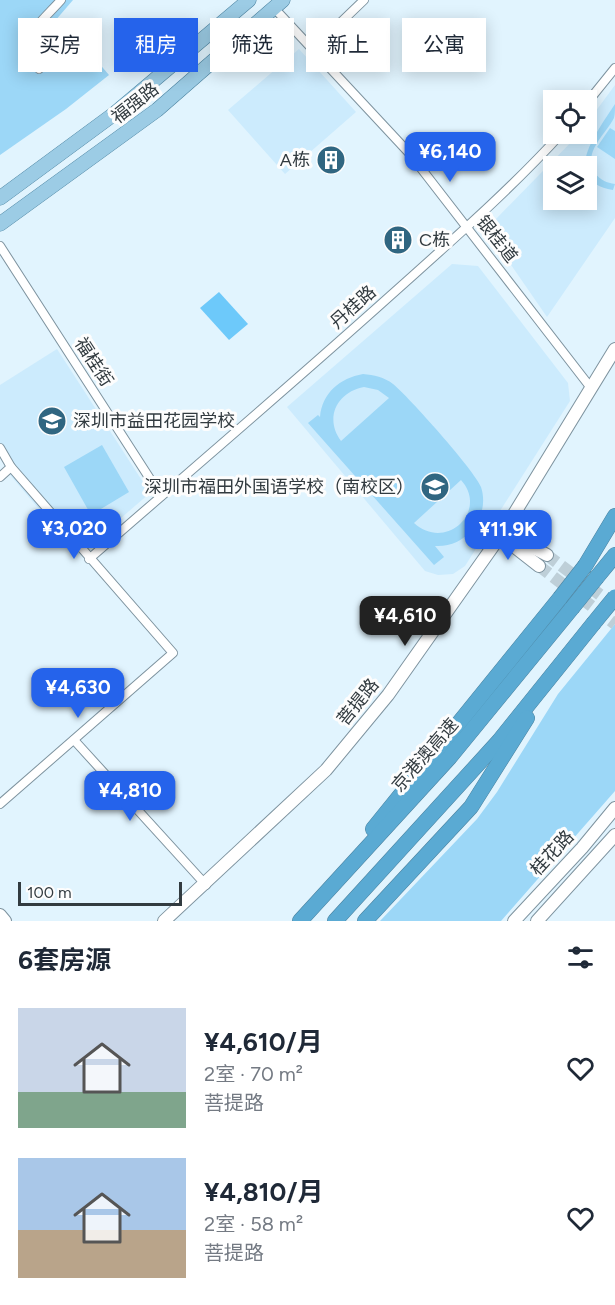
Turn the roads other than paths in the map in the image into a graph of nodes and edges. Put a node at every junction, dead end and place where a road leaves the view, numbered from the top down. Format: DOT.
graph roads {
  1 [pos="61,0"];
  2 [pos="249,0"];
  3 [pos="364,0"];
  4 [pos="279,4"];
  5 [pos="45,18"];
  6 [pos="345,18"];
  7 [pos="306,40"];
  8 [pos="615,68"];
  9 [pos="335,72"];
  10 [pos="597,90"];
  11 [pos="551,144"];
  12 [pos="0,198"];
  13 [pos="0,225"];
  14 [pos="467,227"];
  15 [pos="0,246"];
  16 [pos="615,349"];
  17 [pos="591,387"];
  18 [pos="0,448"];
  19 [pos="11,467"];
  20 [pos="0,477"];
  21 [pos="161,496"];
  22 [pos="615,516"];
  23 [pos="503,532"];
  24 [pos="547,555"];
  25 [pos="615,555"];
  26 [pos="90,559"];
  27 [pos="539,566"];
  28 [pos="615,597"];
  29 [pos="566,603"];
  30 [pos="554,673"];
  31 [pos="74,740"];
  32 [pos="0,804"];
  33 [pos="615,808"];
  34 [pos="615,835"];
  35 [pos="206,885"];
  36 [pos="0,915"];
  37 [pos="5,921"];
  38 [pos="164,921"];
  39 [pos="300,921"];
  40 [pos="335,921"];
  41 [pos="365,921"];
  42 [pos="514,921"];
  43 [pos="537,921"];
  1 -- 5 [label="street"];
  2 -- 12 [label="main road, 福强路"];
  3 -- 6 [label="street"];
  4 -- 7 [label="street, 银桂道"];
  4 -- 13 [label="main road, 福强路"];
  8 -- 10 [label="street"];
  9 -- 14 [label="street, 银桂道"];
  11 -- 14 [label="street, 丹桂路"];
  14 -- 17 [label="street, 银桂道"];
  14 -- 21 [label="street, 丹桂路"];
  15 -- 21 [label="street, 福桂街"];
  16 -- 17 [label="street, 菩提路"];
  17 -- 23 [label="street, 菩提路"];
  18 -- 19 [label="street"];
  19 -- 20 [label="street"];
  19 -- 26 [label="street"];
  21 -- 26 [label="street, 丹桂路"];
  22 -- 29 [label="highway, bridge"];
  23 -- 24 [label="street"];
  23 -- 27 [label="street"];
  23 -- 35 [label="street, 菩提路"];
  25 -- 29 [label="highway, bridge"];
  26 -- 31 [label="street"];
  28 -- 30 [label="highway, bridge"];
  29 -- 39 [label="highway"];
  30 -- 40 [label="highway"];
  30 -- 41 [label="highway"];
  31 -- 32 [label="street"];
  31 -- 35 [label="street"];
  33 -- 42 [label="street, 桂花路"];
  34 -- 43 [label="street, 桂花路"];
  35 -- 38 [label="street, 菩提路"];
  36 -- 37 [label="street"];
}
